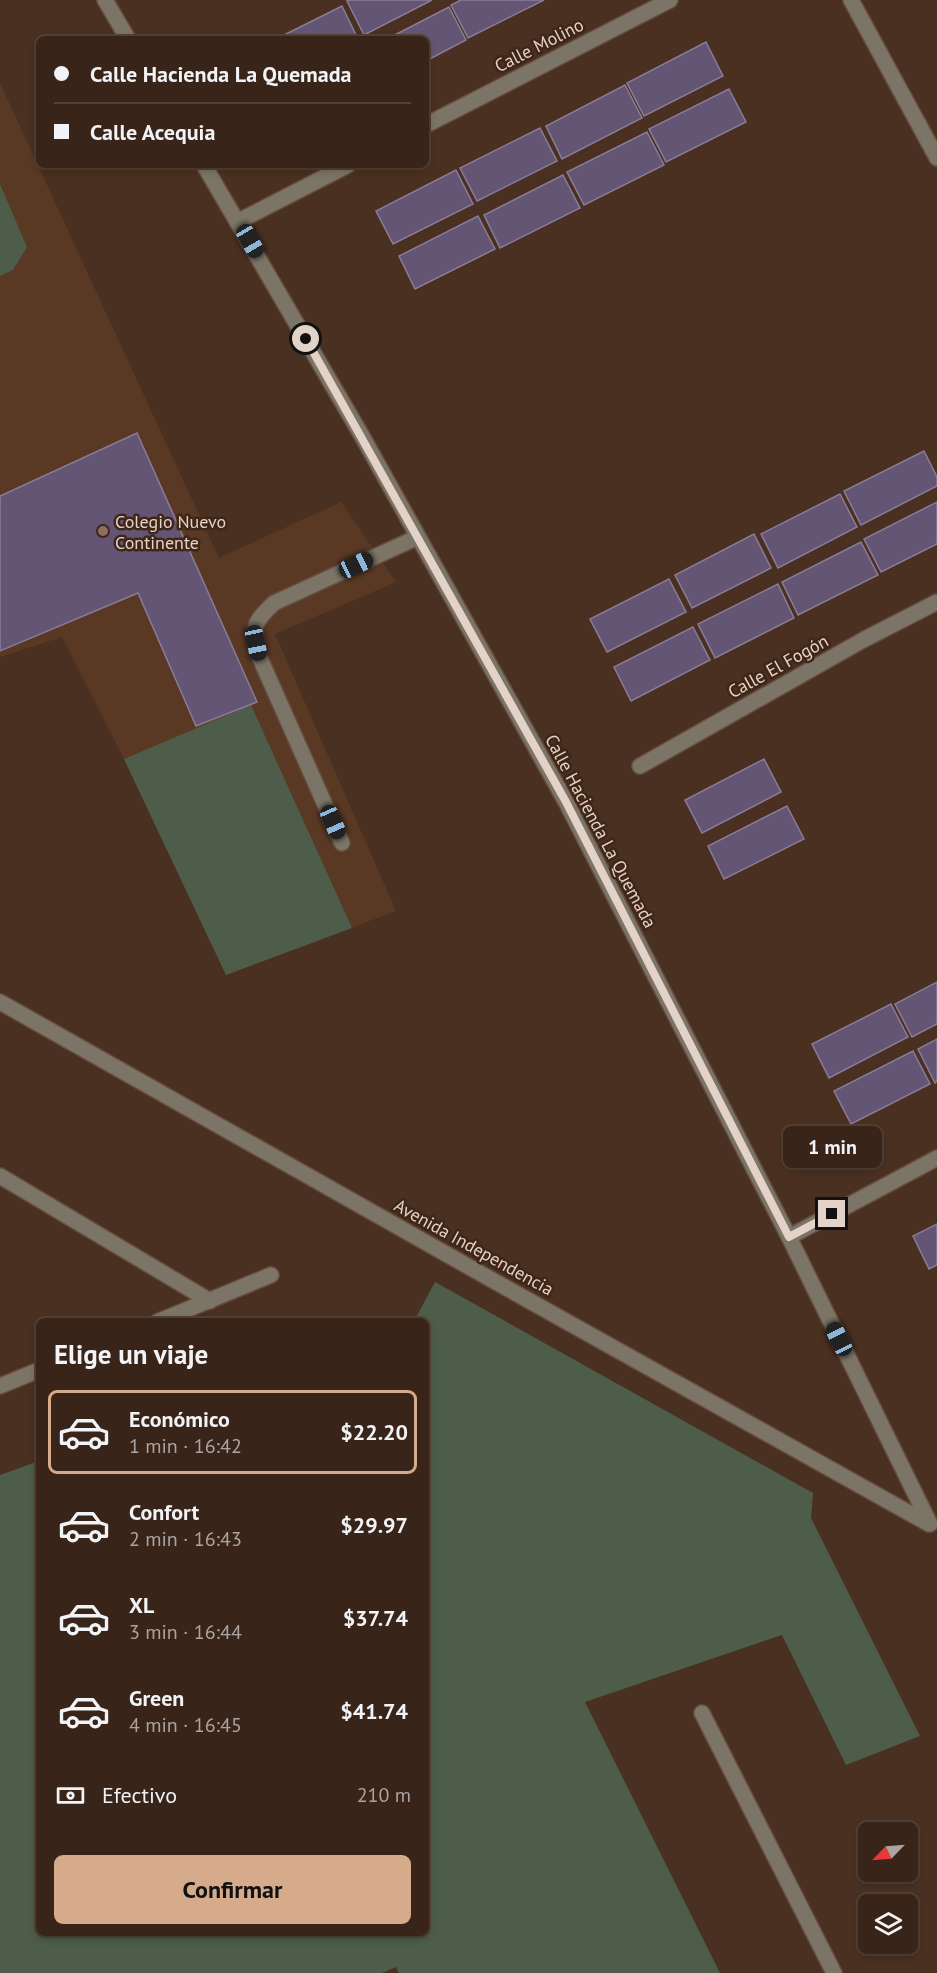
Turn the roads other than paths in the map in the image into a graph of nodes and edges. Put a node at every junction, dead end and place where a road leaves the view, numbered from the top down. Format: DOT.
graph roads {
  1 [pos="105,0"];
  2 [pos="669,0"];
  3 [pos="851,0"];
  4 [pos="126,36"];
  5 [pos="429,123"];
  6 [pos="937,158"];
  7 [pos="206,168"];
  8 [pos="342,168"];
  9 [pos="239,221"];
  10 [pos="418,537"];
  11 [pos="937,602"];
  12 [pos="640,766"];
  13 [pos="342,843"];
  14 [pos="0,1002"];
  15 [pos="937,1158"];
  16 [pos="0,1176"];
  17 [pos="789,1237"];
  18 [pos="271,1275"];
  19 [pos="210,1301"];
  20 [pos="167,1318"];
  21 [pos="36,1371"];
  22 [pos="0,1386"];
  23 [pos="933,1526"];
  24 [pos="702,1713"];
  25 [pos="834,1973"];
  1 -- 4 [label="street"];
  2 -- 5 [label="street, Calle Molino"];
  3 -- 6 [label="street"];
  7 -- 9 [label="street, Calle Hacienda La Quemada"];
  8 -- 9 [label="street"];
  9 -- 10 [label="street, Calle Hacienda La Quemada"];
  10 -- 13 [label="street"];
  10 -- 17 [label="street, Calle Hacienda La Quemada"];
  11 -- 12 [label="street, Calle El Fogón"];
  14 -- 23 [label="street, Avenida Independencia"];
  15 -- 17 [label="street"];
  16 -- 19 [label="street"];
  17 -- 23 [label="street, Calle Hacienda La Quemada"];
  18 -- 19 [label="street"];
  19 -- 20 [label="street"];
  21 -- 22 [label="street"];
  24 -- 25 [label="street"];
}
